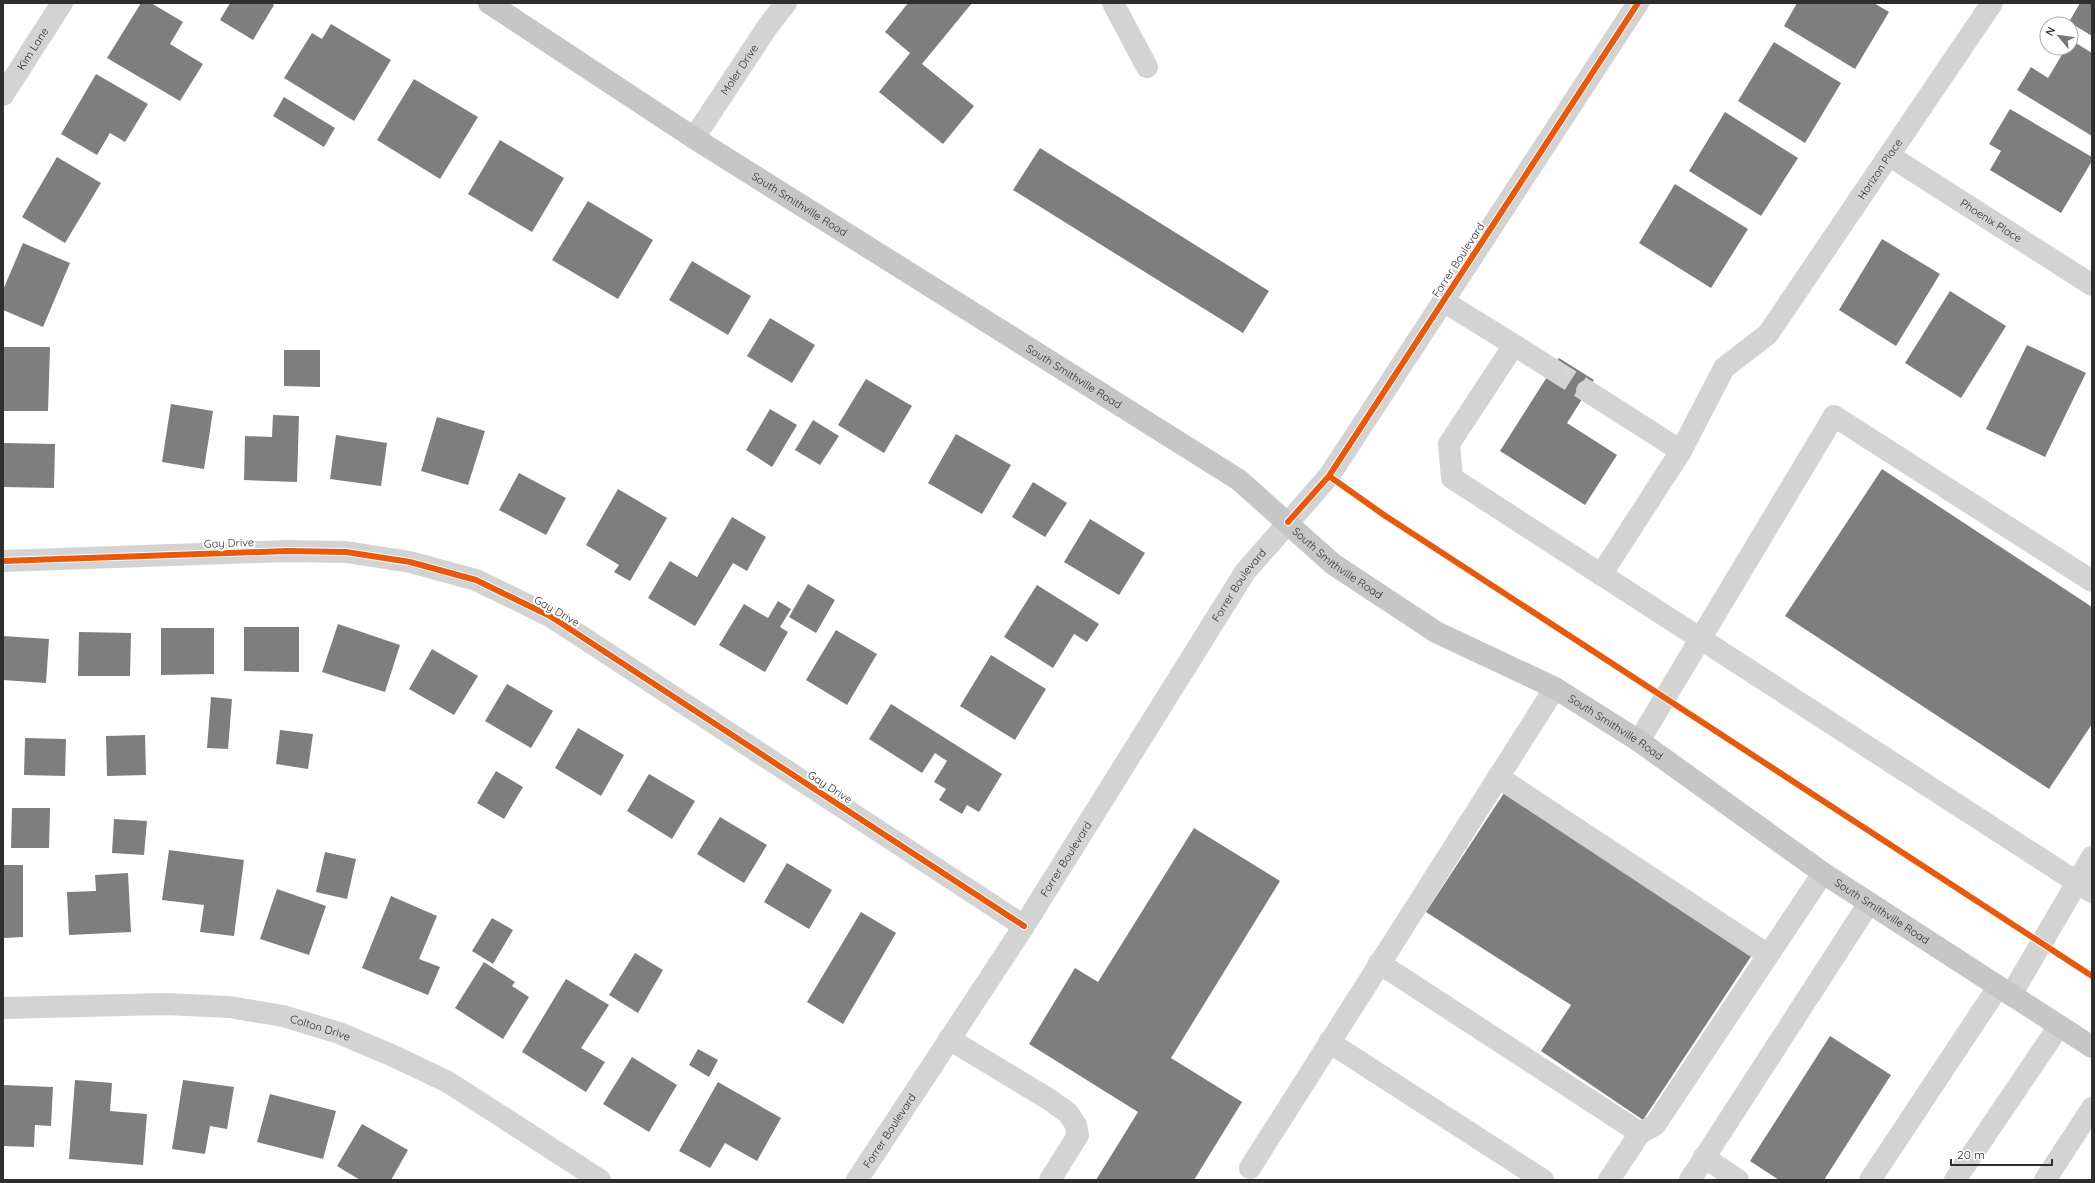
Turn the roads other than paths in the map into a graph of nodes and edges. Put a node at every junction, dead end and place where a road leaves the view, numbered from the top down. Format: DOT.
graph roads {
  1 [pos="62,3"];
  2 [pos="489,3"];
  3 [pos="786,3"];
  4 [pos="1113,3"];
  5 [pos="1638,3"];
  6 [pos="1992,3"];
  7 [pos="1148,67"];
  8 [pos="3,95"];
  9 [pos="694,138"];
  10 [pos="1890,156"];
  11 [pos="2092,285"];
  12 [pos="1443,301"];
  13 [pos="1514,345"];
  14 [pos="1552,369"];
  15 [pos="1587,391"];
  16 [pos="1681,451"];
  17 [pos="1288,522"];
  18 [pos="3,561"];
  19 [pos="1601,575"];
  20 [pos="2092,581"];
  21 [pos="1701,639"];
  22 [pos="1555,688"];
  23 [pos="1639,741"];
  24 [pos="1498,777"];
  25 [pos="2092,857"];
  26 [pos="1823,873"];
  27 [pos="2084,887"];
  28 [pos="1868,903"];
  29 [pos="1024,926"];
  30 [pos="1768,955"];
  31 [pos="1379,964"];
  32 [pos="2004,991"];
  33 [pos="3,1008"];
  34 [pos="2059,1026"];
  35 [pos="949,1039"];
  36 [pos="1329,1042"];
  37 [pos="2092,1047"];
  38 [pos="2092,1108"];
  39 [pos="1640,1133"];
  40 [pos="1704,1157"];
  41 [pos="1250,1168"];
  42 [pos="600,1180"];
  43 [pos="857,1180"];
  44 [pos="1050,1180"];
  45 [pos="1543,1180"];
  46 [pos="1609,1180"];
  47 [pos="1690,1180"];
  48 [pos="1738,1180"];
  49 [pos="1870,1180"];
  50 [pos="1955,1180"];
  51 [pos="2045,1180"];
  1 -- 8 [label="street, Kim Lane"];
  2 -- 9 [label="main road, South Smithville Road"];
  3 -- 9 [label="street, Moler Drive"];
  4 -- 7 [label="street"];
  5 -- 12 [label="street, Forrer Boulevard"];
  6 -- 10 [label="street, Horizon Place"];
  9 -- 17 [label="main road, South Smithville Road"];
  10 -- 11 [label="street, Phoenix Place"];
  10 -- 16 [label="street, Horizon Place"];
  12 -- 13 [label="street"];
  12 -- 17 [label="street, Forrer Boulevard"];
  13 -- 14 [label="street"];
  13 -- 19 [label="street"];
  15 -- 16 [label="street"];
  16 -- 19 [label="street, Horizon Place"];
  17 -- 22 [label="main road, South Smithville Road"];
  17 -- 29 [label="street, Forrer Boulevard"];
  18 -- 29 [label="street, Gay Drive"];
  19 -- 21 [label="street"];
  20 -- 21 [label="street"];
  21 -- 23 [label="street"];
  21 -- 27 [label="street"];
  22 -- 23 [label="main road, South Smithville Road"];
  22 -- 24 [label="street"];
  23 -- 26 [label="main road, South Smithville Road"];
  24 -- 30 [label="street"];
  24 -- 31 [label="street"];
  25 -- 27 [label="street"];
  26 -- 28 [label="main road, South Smithville Road"];
  26 -- 30 [label="street"];
  27 -- 32 [label="street"];
  28 -- 32 [label="main road, South Smithville Road"];
  28 -- 40 [label="street"];
  29 -- 35 [label="street, Forrer Boulevard"];
  30 -- 39 [label="street"];
  31 -- 36 [label="street"];
  31 -- 39 [label="street"];
  32 -- 34 [label="main road, South Smithville Road"];
  32 -- 49 [label="street"];
  33 -- 42 [label="street, Colton Drive"];
  34 -- 37 [label="main road, South Smithville Road"];
  34 -- 50 [label="street"];
  35 -- 43 [label="street, Forrer Boulevard"];
  35 -- 44 [label="street"];
  36 -- 41 [label="street"];
  36 -- 45 [label="street"];
  38 -- 51 [label="street"];
  39 -- 46 [label="street"];
  40 -- 47 [label="street"];
  40 -- 48 [label="street"];
}
